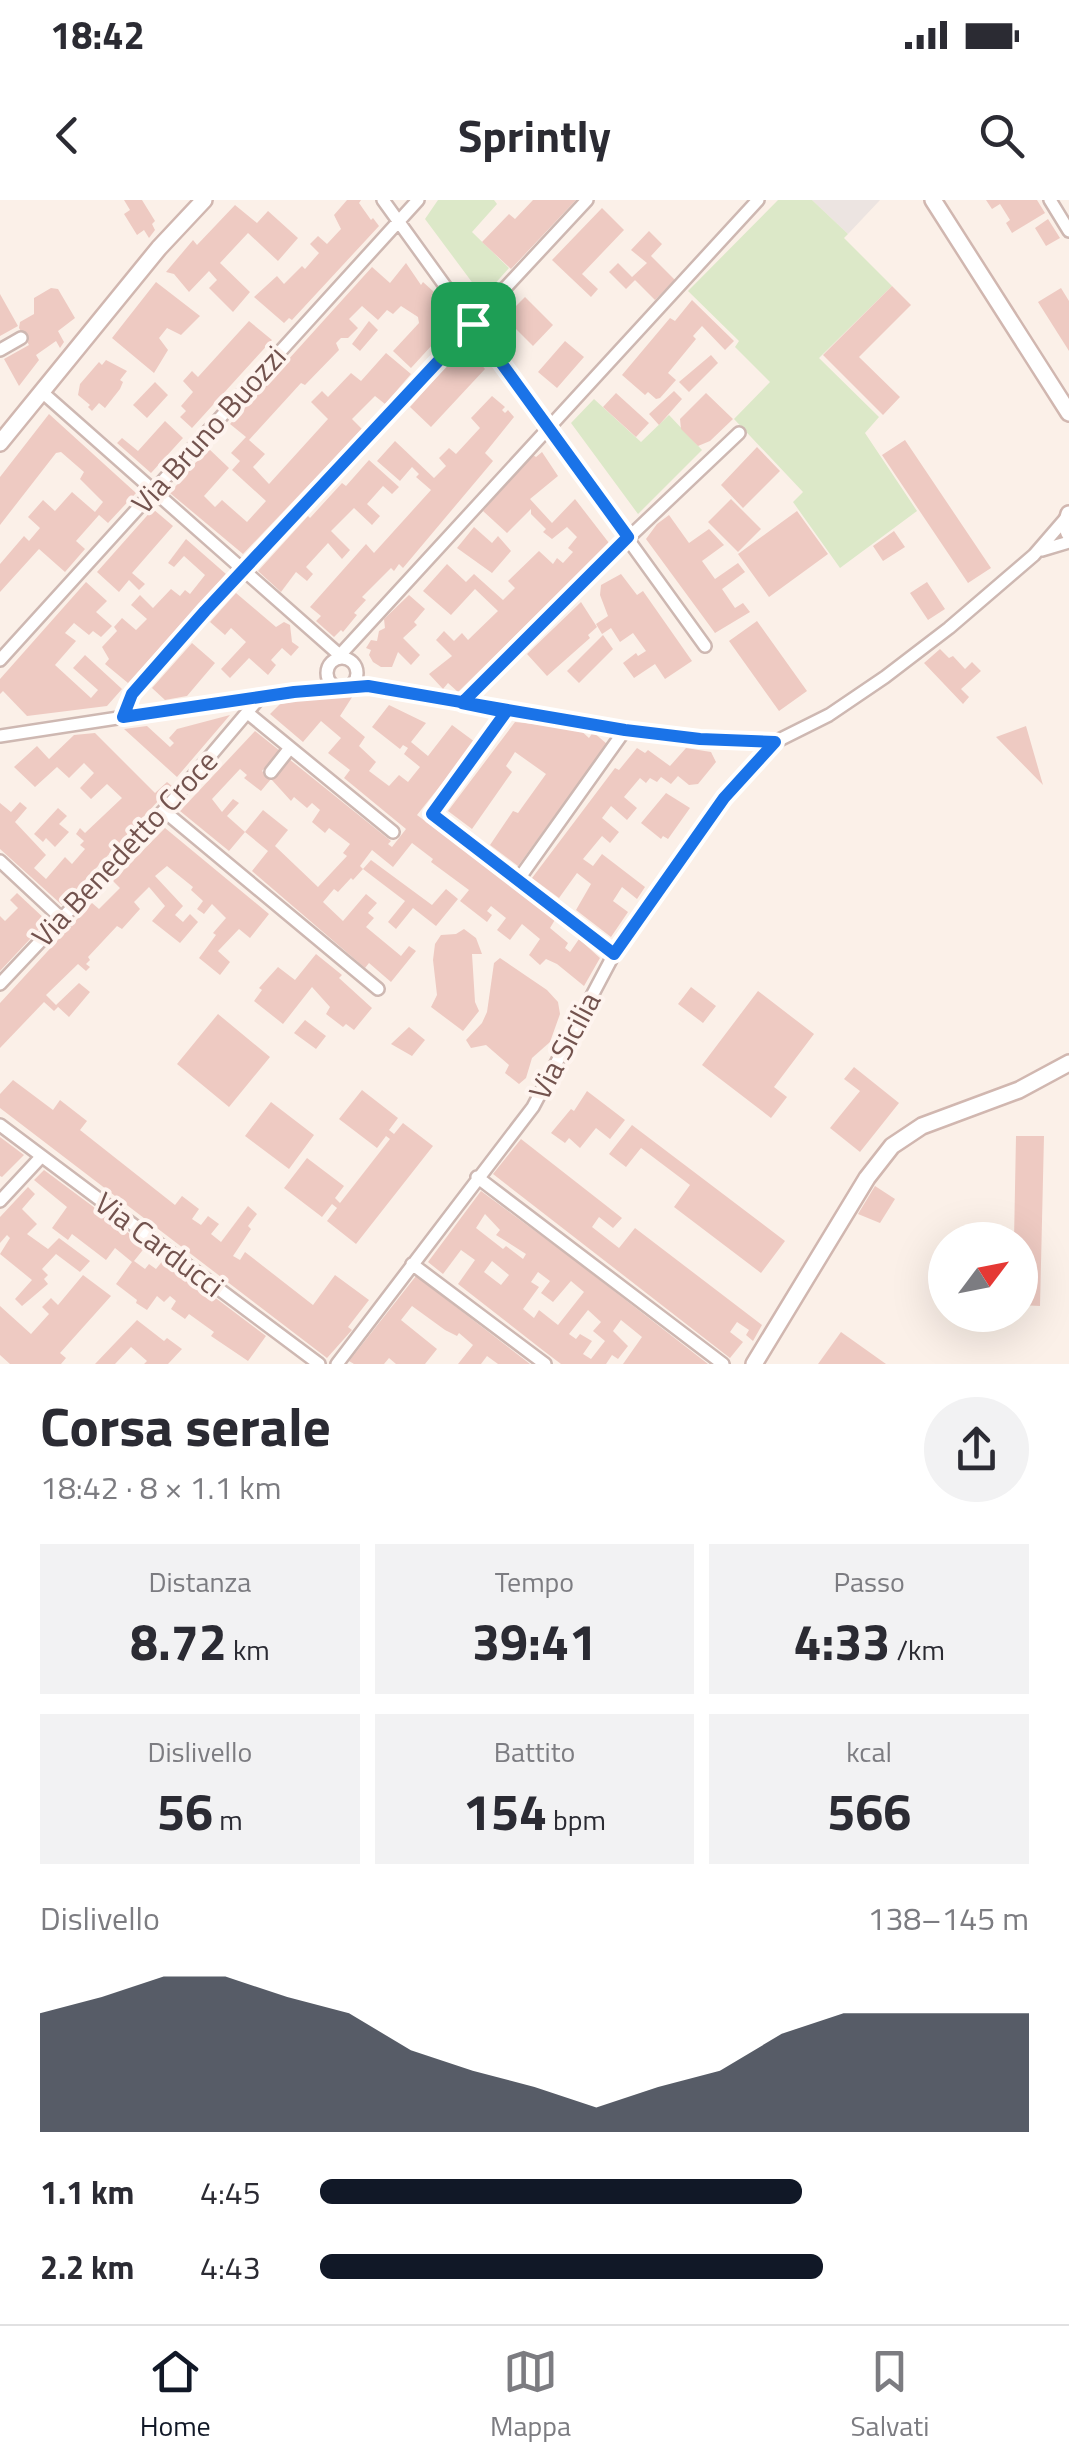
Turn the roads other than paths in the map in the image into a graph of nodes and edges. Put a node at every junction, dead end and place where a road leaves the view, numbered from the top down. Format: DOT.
graph roads {
  1 [pos="204,200"];
  2 [pos="383,200"];
  3 [pos="418,200"];
  4 [pos="587,200"];
  5 [pos="758,200"];
  6 [pos="933,200"];
  7 [pos="1050,200"];
  8 [pos="398,222"];
  9 [pos="1069,231"];
  10 [pos="473,324"];
  11 [pos="21,338"];
  12 [pos="0,350"];
  13 [pos="42,392"];
  14 [pos="1068,410"];
  15 [pos="548,429"];
  16 [pos="739,433"];
  17 [pos="0,443"];
  18 [pos="156,491"];
  19 [pos="1068,522"];
  20 [pos="628,537"];
  21 [pos="1069,542"];
  22 [pos="1034,555"];
  23 [pos="245,570"];
  24 [pos="705,646"];
  25 [pos="345,658"];
  26 [pos="0,660"];
  27 [pos="328,667"];
  28 [pos="345,688"];
  29 [pos="386,690"];
  30 [pos="294,692"];
  31 [pos="262,696"];
  32 [pos="462,703"];
  33 [pos="506,712"];
  34 [pos="249,714"];
  35 [pos="123,717"];
  36 [pos="625,730"];
  37 [pos="0,736"];
  38 [pos="775,742"];
  39 [pos="290,748"];
  40 [pos="270,772"];
  41 [pos="164,811"];
  42 [pos="393,832"];
  43 [pos="0,861"];
  44 [pos="518,880"];
  45 [pos="61,918"];
  46 [pos="614,954"];
  47 [pos="0,984"];
  48 [pos="378,989"];
  49 [pos="1069,1064"];
  50 [pos="0,1125"];
  51 [pos="40,1157"];
  52 [pos="477,1177"];
  53 [pos="0,1201"];
  54 [pos="412,1264"];
  55 [pos="319,1364"];
  56 [pos="336,1364"];
  57 [pos="546,1364"];
  58 [pos="724,1364"];
  59 [pos="754,1364"];
  1 -- 13 [label="street"];
  2 -- 8 [label="street"];
  3 -- 8 [label="street, Via Bruno Buozzi"];
  4 -- 10 [label="street"];
  5 -- 15 [label="street"];
  6 -- 14 [label="street"];
  7 -- 9 [label="street"];
  8 -- 10 [label="street"];
  8 -- 18 [label="street, Via Bruno Buozzi"];
  10 -- 15 [label="street"];
  10 -- 23 [label="street"];
  11 -- 12 [label="street"];
  13 -- 17 [label="street"];
  13 -- 18 [label="street"];
  15 -- 20 [label="street"];
  15 -- 25 [label="street"];
  16 -- 20 [label="street"];
  18 -- 23 [label="street"];
  18 -- 26 [label="street, Via Bruno Buozzi"];
  19 -- 22 [label="street, Via Sicilia"];
  20 -- 24 [label="street"];
  20 -- 32 [label="street"];
  21 -- 22 [label="street, Via Sicilia"];
  22 -- 38 [label="street, Via Sicilia"];
  23 -- 25 [label="street"];
  23 -- 35 [label="street"];
  25 -- 27 [label="street"];
  25 -- 28 [label="street"];
  25 -- 29 [label="street"];
  27 -- 28 [label="street"];
  27 -- 30 [label="street"];
  28 -- 29 [label="street"];
  28 -- 30 [label="street"];
  29 -- 32 [label="street"];
  30 -- 31 [label="street"];
  31 -- 34 [label="street, Via Benedetto Croce"];
  31 -- 35 [label="street"];
  32 -- 33 [label="street"];
  33 -- 36 [label="street"];
  33 -- 44 [label="street"];
  34 -- 39 [label="street"];
  34 -- 41 [label="street, Via Benedetto Croce"];
  35 -- 37 [label="street"];
  36 -- 38 [label="street"];
  36 -- 44 [label="street"];
  38 -- 46 [label="street, Via Sicilia"];
  39 -- 40 [label="street"];
  39 -- 42 [label="street"];
  41 -- 45 [label="street, Via Benedetto Croce"];
  41 -- 48 [label="street"];
  43 -- 45 [label="street"];
  44 -- 46 [label="street"];
  45 -- 47 [label="street, Via Benedetto Croce"];
  46 -- 52 [label="street, Via Sicilia"];
  49 -- 59 [label="street"];
  50 -- 51 [label="street, Via Carducci"];
  51 -- 53 [label="street"];
  51 -- 55 [label="street, Via Carducci"];
  52 -- 54 [label="street, Via Sicilia"];
  52 -- 58 [label="street"];
  54 -- 56 [label="street, Via Sicilia"];
  54 -- 57 [label="street"];
}
